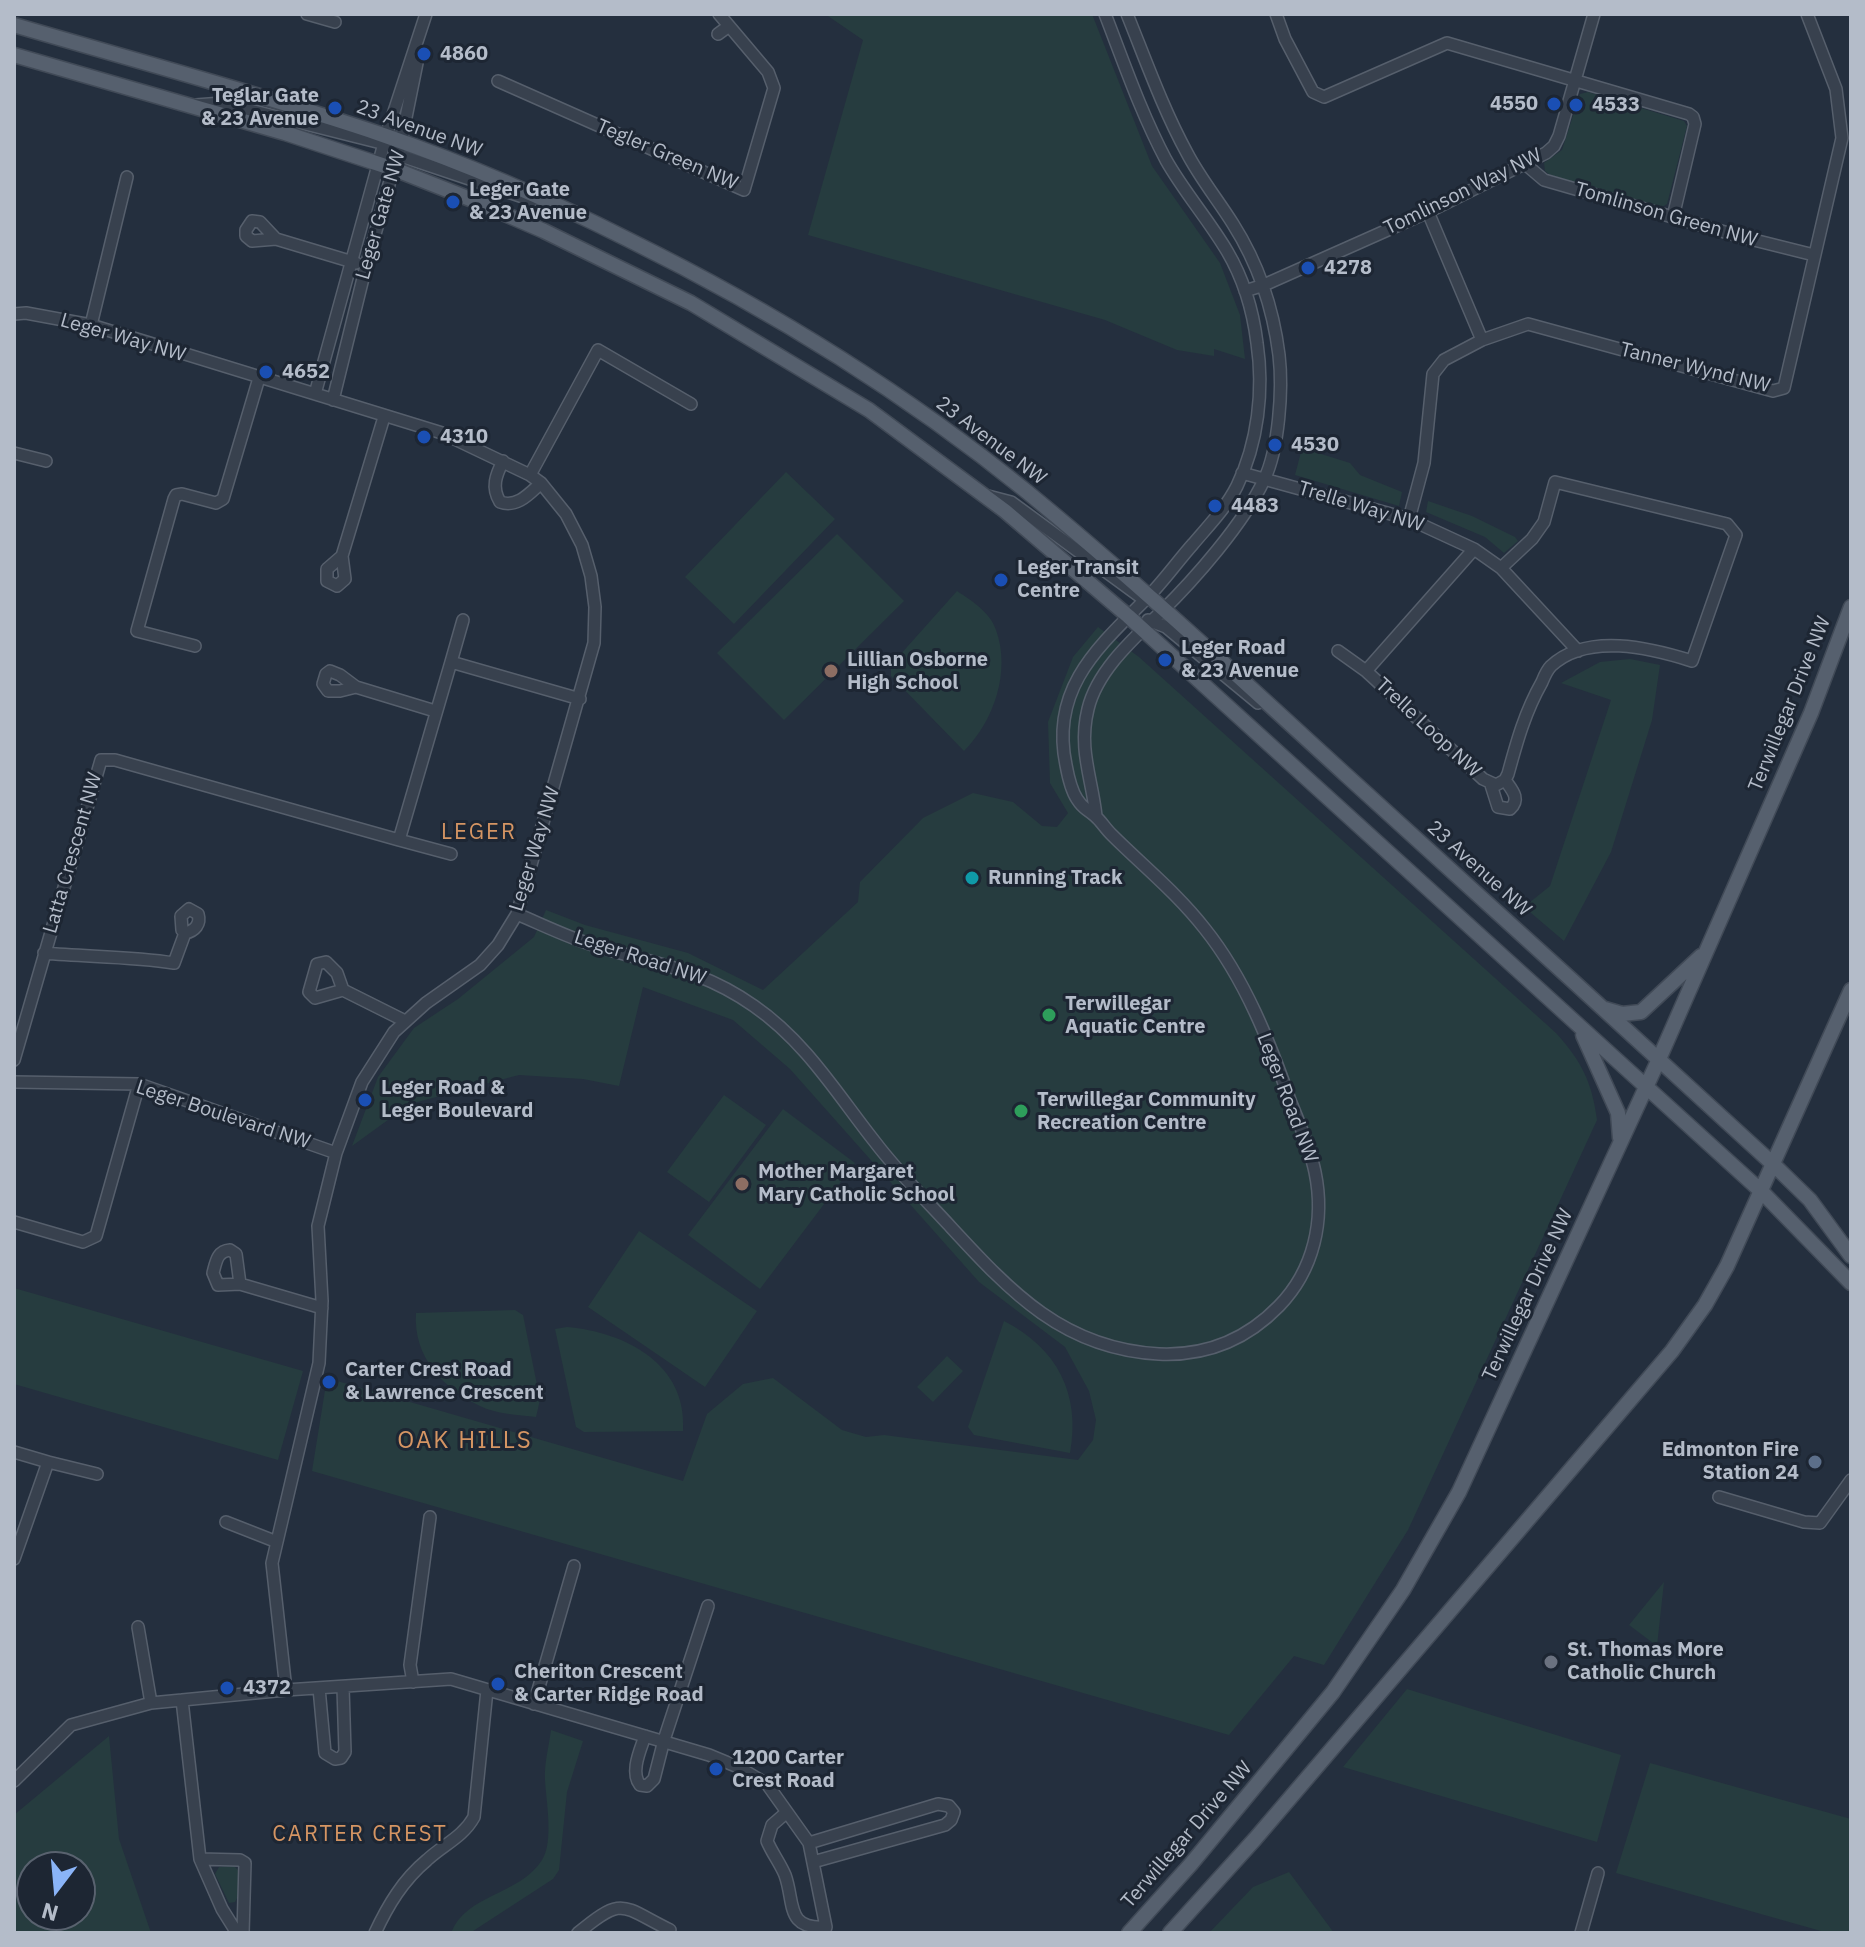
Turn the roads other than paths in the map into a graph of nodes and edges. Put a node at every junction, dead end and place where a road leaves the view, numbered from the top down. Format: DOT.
graph roads {
  1 [pos="307,14"];
  2 [pos="426,14"];
  3 [pos="719,14"];
  4 [pos="1105,14"];
  5 [pos="1127,14"];
  6 [pos="1276,14"];
  7 [pos="1594,14"];
  8 [pos="1807,14"];
  9 [pos="335,22"];
  10 [pos="14,25"];
  11 [pos="729,26"];
  12 [pos="422,28"];
  13 [pos="718,34"];
  14 [pos="14,55"];
  15 [pos="498,81"];
  16 [pos="1575,81"];
  17 [pos="190,105"];
  18 [pos="385,140"];
  19 [pos="393,158"];
  20 [pos="1524,163"];
  21 [pos="127,177"];
  22 [pos="1428,212"];
  23 [pos="1673,217"];
  24 [pos="276,239"];
  25 [pos="1814,255"];
  26 [pos="351,262"];
  27 [pos="366,266"];
  28 [pos="1264,285"];
  29 [pos="1245,291"];
  30 [pos="14,314"];
  31 [pos="91,325"];
  32 [pos="1482,340"];
  33 [pos="259,378"];
  34 [pos="315,394"];
  35 [pos="333,400"];
  36 [pos="691,404"];
  37 [pos="384,417"];
  38 [pos="14,453"];
  39 [pos="46,461"];
  40 [pos="503,461"];
  41 [pos="1242,473"];
  42 [pos="1265,478"];
  43 [pos="536,479"];
  44 [pos="985,496"];
  45 [pos="1409,519"];
  46 [pos="1474,549"];
  47 [pos="342,556"];
  48 [pos="1501,568"];
  49 [pos="1147,598"];
  50 [pos="1851,607"];
  51 [pos="1164,609"];
  52 [pos="1128,616"];
  53 [pos="463,620"];
  54 [pos="1148,625"];
  55 [pos="195,646"];
  56 [pos="1338,651"];
  57 [pos="1578,651"];
  58 [pos="451,662"];
  59 [pos="1366,671"];
  60 [pos="356,687"];
  61 [pos="580,699"];
  62 [pos="435,711"];
  63 [pos="1311,743"];
  64 [pos="1505,780"];
  65 [pos="1491,785"];
  66 [pos="1096,816"];
  67 [pos="399,840"];
  68 [pos="451,854"];
  69 [pos="517,914"];
  70 [pos="185,933"];
  71 [pos="1706,950"];
  72 [pos="44,953"];
  73 [pos="343,990"];
  74 [pos="1851,990"];
  75 [pos="1601,1007"];
  76 [pos="405,1021"];
  77 [pos="1580,1028"];
  78 [pos="1659,1059"];
  79 [pos="14,1060"];
  80 [pos="14,1082"];
  81 [pos="139,1084"];
  82 [pos="1644,1087"];
  83 [pos="1619,1147"];
  84 [pos="336,1153"];
  85 [pos="1774,1165"];
  86 [pos="1762,1192"];
  87 [pos="14,1222"];
  88 [pos="1851,1256"];
  89 [pos="1851,1283"];
  90 [pos="240,1284"];
  91 [pos="322,1308"];
  92 [pos="14,1452"];
  93 [pos="48,1462"];
  94 [pos="97,1474"];
  95 [pos="1851,1480"];
  96 [pos="1719,1497"];
  97 [pos="430,1517"];
  98 [pos="226,1522"];
  99 [pos="277,1542"];
  100 [pos="14,1559"];
  101 [pos="574,1566"];
  102 [pos="708,1606"];
  103 [pos="138,1627"];
  104 [pos="413,1682"];
  105 [pos="343,1687"];
  106 [pos="319,1688"];
  107 [pos="286,1690"];
  108 [pos="487,1690"];
  109 [pos="182,1700"];
  110 [pos="151,1703"];
  111 [pos="534,1704"];
  112 [pos="645,1736"];
  113 [pos="664,1740"];
  114 [pos="14,1781"];
  115 [pos="787,1812"];
  116 [pos="809,1843"];
  117 [pos="200,1859"];
  118 [pos="813,1862"];
  119 [pos="1598,1873"];
  120 [pos="670,1930"];
  121 [pos="825,1930"];
  122 [pos="237,1933"];
  123 [pos="243,1933"];
  124 [pos="375,1933"];
  125 [pos="578,1933"];
  126 [pos="1129,1933"];
  127 [pos="1170,1933"];
  128 [pos="1581,1933"];
  1 -- 9 [label="street"];
  2 -- 12 [label="street"];
  3 -- 11 [label="street, Tegler Green NW"];
  4 -- 29 [label="street, Leger Road NW"];
  5 -- 28 [label="street"];
  6 -- 16 [label="street"];
  7 -- 16 [label="street, Tomlinson Way NW"];
  8 -- 25 [label="street, Tanner Wynd NW"];
  10 -- 18 [label="main road, 23 Avenue NW"];
  11 -- 13 [label="street"];
  11 -- 15 [label="street, Tegler Green NW"];
  12 -- 18 [label="street, Leger Gate NW"];
  12 -- 19 [label="street, Leger Gate NW"];
  14 -- 17 [label="main road, 23 Avenue NW"];
  16 -- 20 [label="street, Tomlinson Way NW"];
  16 -- 23 [label="street"];
  17 -- 18 [label="street"];
  17 -- 19 [label="main road, 23 Avenue NW"];
  18 -- 19 [label="main road, 23 Avenue NW"];
  18 -- 19 [label="street, Leger Gate NW"];
  19 -- 26 [label="street, Leger Gate NW"];
  19 -- 27 [label="street, Leger Gate NW"];
  19 -- 44 [label="main road, 23 Avenue NW"];
  19 -- 49 [label="main road, 23 Avenue NW"];
  20 -- 22 [label="street, Tomlinson Way NW"];
  20 -- 23 [label="street, Tomlinson Green NW"];
  21 -- 31 [label="street"];
  22 -- 28 [label="street, Tomlinson Way NW"];
  22 -- 32 [label="street"];
  23 -- 25 [label="street, Tomlinson Green NW"];
  24 -- 26 [label="street"];
  25 -- 32 [label="street, Tanner Wynd NW"];
  26 -- 27 [label="street"];
  26 -- 34 [label="street, Leger Gate NW"];
  27 -- 35 [label="street, Leger Gate NW"];
  28 -- 29 [label="street, Tomlinson Way NW"];
  28 -- 42 [label="street"];
  29 -- 41 [label="street, Leger Road NW"];
  30 -- 31 [label="street, Leger Way NW"];
  31 -- 33 [label="street, Leger Way NW"];
  32 -- 45 [label="street, Tanner Wynd NW"];
  33 -- 34 [label="street, Leger Way NW"];
  33 -- 55 [label="street"];
  34 -- 35 [label="street, Leger Way NW"];
  35 -- 37 [label="street, Leger Way NW"];
  36 -- 43 [label="street"];
  37 -- 40 [label="street, Leger Way NW"];
  37 -- 47 [label="street"];
  38 -- 39 [label="street"];
  40 -- 43 [label="street, Leger Way NW"];
  40 -- 43 [label="street"];
  41 -- 42 [label="street, Trelle Way NW"];
  41 -- 49 [label="street, Leger Road NW"];
  42 -- 45 [label="street, Trelle Way NW"];
  42 -- 51 [label="street"];
  43 -- 61 [label="street, Leger Way NW"];
  44 -- 49 [label="street"];
  44 -- 52 [label="main road, 23 Avenue NW"];
  45 -- 46 [label="street, Trelle Way NW"];
  46 -- 48 [label="street, Trelle Way NW"];
  46 -- 59 [label="street, Trelle Loop NW"];
  48 -- 57 [label="street, Trelle Way NW"];
  48 -- 57 [label="street"];
  49 -- 51 [label="main road, 23 Avenue NW"];
  49 -- 52 [label="street, Leger Road NW"];
  50 -- 71 [label="main road, Terwillegar Drive NW"];
  51 -- 54 [label="street"];
  51 -- 63 [label="main road, 23 Avenue NW"];
  52 -- 54 [label="main road, 23 Avenue NW"];
  52 -- 66 [label="street, Leger Road NW"];
  53 -- 58 [label="street"];
  54 -- 63 [label="street"];
  54 -- 66 [label="street"];
  54 -- 77 [label="main road, 23 Avenue NW"];
  56 -- 59 [label="street, Trelle Loop NW"];
  57 -- 64 [label="street, Trelle Loop NW"];
  58 -- 61 [label="street"];
  58 -- 62 [label="street"];
  59 -- 65 [label="street, Trelle Loop NW"];
  60 -- 62 [label="street"];
  61 -- 69 [label="street, Leger Way NW"];
  62 -- 67 [label="street"];
  63 -- 75 [label="main road, 23 Avenue NW"];
  64 -- 65 [label="street, Trelle Loop NW"];
  64 -- 65 [label="street, Trelle Loop NW"];
  66 -- 69 [label="street, Leger Road NW"];
  67 -- 68 [label="street, Latta Crescent NW"];
  67 -- 72 [label="street, Latta Crescent NW"];
  69 -- 76 [label="street, Leger Way NW"];
  70 -- 72 [label="street"];
  71 -- 75 [label="main road"];
  71 -- 78 [label="main road, Terwillegar Drive NW"];
  72 -- 79 [label="street, Latta Crescent NW"];
  73 -- 76 [label="street"];
  74 -- 85 [label="main road"];
  75 -- 78 [label="main road, 23 Avenue NW"];
  76 -- 84 [label="street, Leger Way NW"];
  77 -- 82 [label="main road, 23 Avenue NW"];
  77 -- 83 [label="main road"];
  78 -- 82 [label="main road, Terwillegar Drive NW"];
  78 -- 85 [label="main road, 23 Avenue NW"];
  80 -- 81 [label="street, Leger Boulevard NW"];
  81 -- 84 [label="street, Leger Boulevard NW"];
  81 -- 87 [label="street"];
  82 -- 83 [label="main road, Terwillegar Drive NW"];
  82 -- 86 [label="main road, 23 Avenue NW"];
  83 -- 126 [label="main road, Terwillegar Drive NW"];
  84 -- 91 [label="street, Leger Way NW"];
  85 -- 86 [label="main road"];
  85 -- 88 [label="main road, 23 Avenue NW"];
  86 -- 89 [label="main road, 23 Avenue NW"];
  86 -- 127 [label="main road"];
  90 -- 91 [label="street"];
  91 -- 99 [label="street, Leger Way NW"];
  92 -- 93 [label="street"];
  93 -- 94 [label="street"];
  93 -- 100 [label="street"];
  95 -- 96 [label="street"];
  97 -- 104 [label="street"];
  98 -- 99 [label="street"];
  99 -- 107 [label="street, Leger Way NW"];
  101 -- 111 [label="street"];
  102 -- 113 [label="street"];
  103 -- 110 [label="street"];
  104 -- 105 [label="street"];
  104 -- 108 [label="street"];
  105 -- 106 [label="street"];
  105 -- 106 [label="street"];
  106 -- 107 [label="street"];
  107 -- 109 [label="street"];
  108 -- 111 [label="street"];
  108 -- 124 [label="street"];
  109 -- 110 [label="street"];
  109 -- 117 [label="street"];
  110 -- 114 [label="street"];
  111 -- 112 [label="street"];
  112 -- 113 [label="street"];
  112 -- 113 [label="street"];
  113 -- 115 [label="street"];
  115 -- 116 [label="street"];
  115 -- 121 [label="street"];
  116 -- 118 [label="street"];
  116 -- 118 [label="street"];
  117 -- 122 [label="street"];
  117 -- 123 [label="street"];
  118 -- 121 [label="street"];
  119 -- 128 [label="street"];
  120 -- 125 [label="street"];
}
